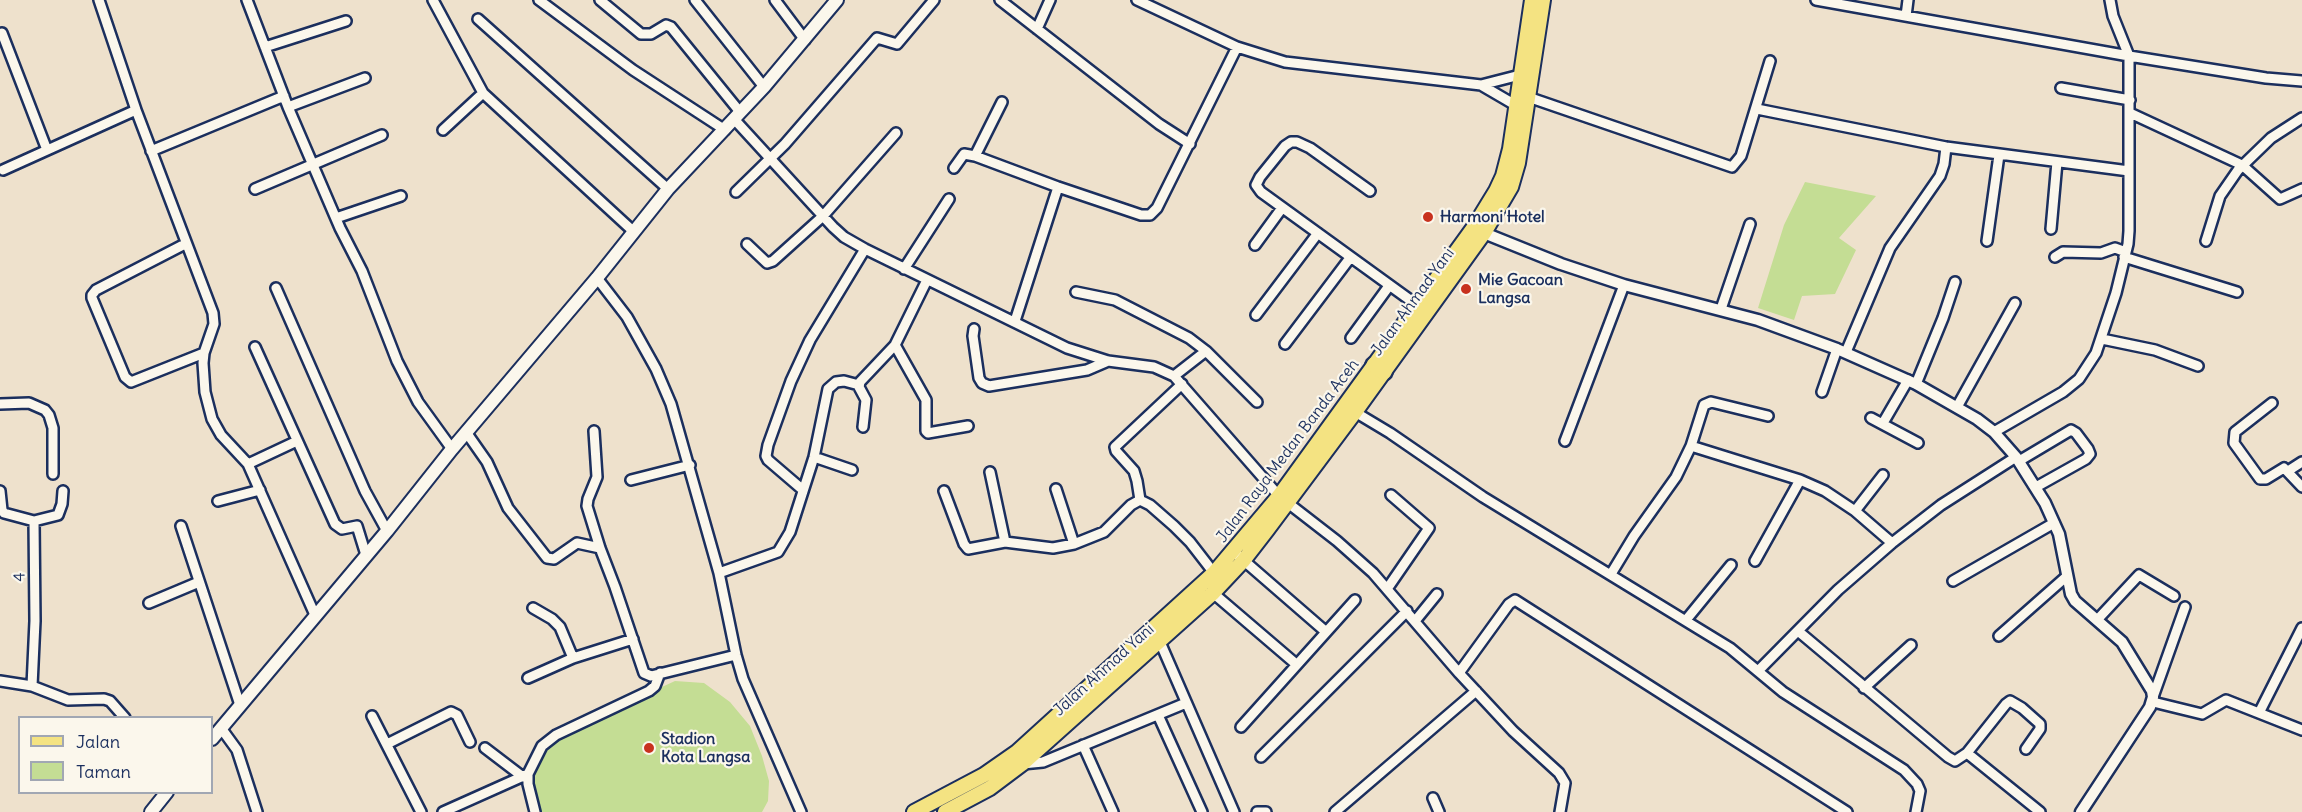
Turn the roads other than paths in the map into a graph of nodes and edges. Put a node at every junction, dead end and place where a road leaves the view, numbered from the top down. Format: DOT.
graph roads {
  1 [pos="99,0"];
  2 [pos="247,0"];
  3 [pos="433,0"];
  4 [pos="539,0"];
  5 [pos="600,0"];
  6 [pos="695,0"];
  7 [pos="775,0"];
  8 [pos="837,0"];
  9 [pos="934,0"];
  10 [pos="1000,0"];
  11 [pos="1050,0"];
  12 [pos="1137,0"];
  13 [pos="1532,0"];
  14 [pos="1543,0"];
  15 [pos="1815,0"];
  16 [pos="1908,0"];
  17 [pos="2110,0"];
  18 [pos="1906,16"];
  19 [pos="478,20"];
  20 [pos="346,21"];
  21 [pos="1037,29"];
  22 [pos="2,33"];
  23 [pos="806,40"];
  24 [pos="265,47"];
  25 [pos="1238,47"];
  26 [pos="2129,56"];
  27 [pos="1770,61"];
  28 [pos="1520,75"];
  29 [pos="365,78"];
  30 [pos="2302,81"];
  31 [pos="1481,85"];
  32 [pos="764,87"];
  33 [pos="2061,88"];
  34 [pos="483,93"];
  35 [pos="284,96"];
  36 [pos="1528,97"];
  37 [pos="2130,100"];
  38 [pos="1002,102"];
  39 [pos="1516,106"];
  40 [pos="288,107"];
  41 [pos="1757,108"];
  42 [pos="136,110"];
  43 [pos="2130,113"];
  44 [pos="738,116"];
  45 [pos="2302,118"];
  46 [pos="443,130"];
  47 [pos="725,130"];
  48 [pos="896,133"];
  49 [pos="382,135"];
  50 [pos="1190,144"];
  51 [pos="1946,147"];
  52 [pos="47,150"];
  53 [pos="151,151"];
  54 [pos="1999,154"];
  55 [pos="975,156"];
  56 [pos="771,159"];
  57 [pos="2057,162"];
  58 [pos="313,164"];
  59 [pos="2242,165"];
  60 [pos="954,168"];
  61 [pos="3,170"];
  62 [pos="2128,171"];
  63 [pos="1058,187"];
  64 [pos="255,189"];
  65 [pos="668,189"];
  66 [pos="2302,189"];
  67 [pos="1370,190"];
  68 [pos="736,192"];
  69 [pos="401,196"];
  70 [pos="949,199"];
  71 [pos="1282,208"];
  72 [pos="823,216"];
  73 [pos="336,218"];
  74 [pos="1750,224"];
  75 [pos="2051,229"];
  76 [pos="633,231"];
  77 [pos="1318,233"];
  78 [pos="1484,233"];
  79 [pos="2206,241"];
  80 [pos="1987,242"];
  81 [pos="185,244"];
  82 [pos="747,244"];
  83 [pos="1255,245"];
  84 [pos="865,249"];
  85 [pos="2125,254"];
  86 [pos="2055,257"];
  87 [pos="1350,258"];
  88 [pos="904,269"];
  89 [pos="597,278"];
  90 [pos="927,280"];
  91 [pos="1955,282"];
  92 [pos="1624,285"];
  93 [pos="1389,286"];
  94 [pos="276,288"];
  95 [pos="1076,292"];
  96 [pos="2236,292"];
  97 [pos="2015,303"];
  98 [pos="1417,305"];
  99 [pos="1721,309"];
  100 [pos="1257,315"];
  101 [pos="1015,321"];
  102 [pos="974,329"];
  103 [pos="1351,338"];
  104 [pos="2102,339"];
  105 [pos="1285,344"];
  106 [pos="895,345"];
  107 [pos="255,347"];
  108 [pos="1842,350"];
  109 [pos="1206,351"];
  110 [pos="204,353"];
  111 [pos="1108,361"];
  112 [pos="2198,366"];
  113 [pos="1378,369"];
  114 [pos="1174,376"];
  115 [pos="1912,382"];
  116 [pos="1182,384"];
  117 [pos="859,385"];
  118 [pos="1822,392"];
  119 [pos="1257,402"];
  120 [pos="2272,403"];
  121 [pos="0,404"];
  122 [pos="1957,408"];
  123 [pos="1355,412"];
  124 [pos="1768,416"];
  125 [pos="1871,418"];
  126 [pos="1883,423"];
  127 [pos="968,426"];
  128 [pos="863,427"];
  129 [pos="594,431"];
  130 [pos="466,432"];
  131 [pos="1994,432"];
  132 [pos="297,441"];
  133 [pos="1565,441"];
  134 [pos="1918,443"];
  135 [pos="1691,446"];
  136 [pos="452,449"];
  137 [pos="814,457"];
  138 [pos="2017,459"];
  139 [pos="2302,462"];
  140 [pos="248,464"];
  141 [pos="690,465"];
  142 [pos="852,470"];
  143 [pos="2288,471"];
  144 [pos="990,472"];
  145 [pos="53,474"];
  146 [pos="1883,475"];
  147 [pos="631,480"];
  148 [pos="1800,480"];
  149 [pos="2036,487"];
  150 [pos="2302,487"];
  151 [pos="1056,489"];
  152 [pos="63,490"];
  153 [pos="260,490"];
  154 [pos="803,490"];
  155 [pos="0,491"];
  156 [pos="944,491"];
  157 [pos="1391,495"];
  158 [pos="1283,499"];
  159 [pos="1140,500"];
  160 [pos="218,501"];
  161 [pos="1855,511"];
  162 [pos="34,521"];
  163 [pos="2054,523"];
  164 [pos="181,526"];
  165 [pos="387,531"];
  166 [pos="1005,542"];
  167 [pos="1892,543"];
  168 [pos="1074,544"];
  169 [pos="600,548"];
  170 [pos="366,555"];
  171 [pos="1238,556"];
  172 [pos="1755,561"];
  173 [pos="1731,565"];
  174 [pos="719,573"];
  175 [pos="1214,573"];
  176 [pos="1611,574"];
  177 [pos="2067,576"];
  178 [pos="1953,581"];
  179 [pos="199,582"];
  180 [pos="1387,589"];
  181 [pos="1213,593"];
  182 [pos="1437,594"];
  183 [pos="2174,596"];
  184 [pos="1355,600"];
  185 [pos="149,603"];
  186 [pos="533,608"];
  187 [pos="2185,608"];
  188 [pos="1407,611"];
  189 [pos="315,615"];
  190 [pos="1686,620"];
  191 [pos="2097,620"];
  192 [pos="1415,621"];
  193 [pos="2302,628"];
  194 [pos="1798,631"];
  195 [pos="1325,632"];
  196 [pos="1999,636"];
  197 [pos="633,639"];
  198 [pos="1160,642"];
  199 [pos="1911,645"];
  200 [pos="736,655"];
  201 [pos="573,658"];
  202 [pos="1296,664"];
  203 [pos="1758,671"];
  204 [pos="660,673"];
  205 [pos="1459,673"];
  206 [pos="528,678"];
  207 [pos="0,681"];
  208 [pos="32,686"];
  209 [pos="1864,688"];
  210 [pos="1476,691"];
  211 [pos="2153,699"];
  212 [pos="1186,703"];
  213 [pos="240,705"];
  214 [pos="2259,713"];
  215 [pos="1158,715"];
  216 [pos="124,716"];
  217 [pos="372,716"];
  218 [pos="1240,727"];
  219 [pos="221,728"];
  220 [pos="2302,730"];
  221 [pos="213,738"];
  222 [pos="470,742"];
  223 [pos="387,744"];
  224 [pos="1083,745"];
  225 [pos="485,748"];
  226 [pos="2026,749"];
  227 [pos="1967,753"];
  228 [pos="1261,758"];
  229 [pos="1022,764"];
  230 [pos="525,776"];
  231 [pos="161,795"];
  232 [pos="1433,798"];
  233 [pos="151,812"];
  234 [pos="257,812"];
  235 [pos="421,812"];
  236 [pos="443,812"];
  237 [pos="535,812"];
  238 [pos="801,812"];
  239 [pos="914,812"];
  240 [pos="945,812"];
  241 [pos="1113,812"];
  242 [pos="1202,812"];
  243 [pos="1234,812"];
  244 [pos="1257,812"];
  245 [pos="1266,812"];
  246 [pos="1335,812"];
  247 [pos="1439,812"];
  248 [pos="1560,812"];
  249 [pos="1848,812"];
  250 [pos="1916,812"];
  251 [pos="2040,812"];
  252 [pos="2081,812"];
  1 -- 42 [label="street"];
  2 -- 24 [label="street"];
  3 -- 34 [label="street"];
  4 -- 47 [label="street"];
  5 -- 44 [label="street"];
  6 -- 32 [label="street"];
  7 -- 23 [label="street"];
  8 -- 23 [label="main road"];
  9 -- 56 [label="street"];
  10 -- 21 [label="street"];
  11 -- 21 [label="street"];
  12 -- 25 [label="street"];
  13 -- 28 [label="main road, Jalan Raya Medan Banda Aceh"];
  14 -- 36 [label="main road, Jalan Ahmad Yani"];
  15 -- 18 [label="street"];
  16 -- 18 [label="street"];
  17 -- 26 [label="street"];
  18 -- 26 [label="street"];
  19 -- 65 [label="street"];
  20 -- 24 [label="street"];
  21 -- 50 [label="street"];
  22 -- 52 [label="street"];
  23 -- 32 [label="main road"];
  24 -- 35 [label="street"];
  25 -- 31 [label="street"];
  25 -- 50 [label="street"];
  26 -- 30 [label="street"];
  26 -- 37 [label="street"];
  27 -- 41 [label="street"];
  28 -- 31 [label="street"];
  28 -- 39 [label="main road, Jalan Raya Medan Banda Aceh"];
  29 -- 40 [label="street"];
  31 -- 39 [label="street"];
  32 -- 44 [label="main road"];
  33 -- 37 [label="street"];
  34 -- 46 [label="street"];
  34 -- 76 [label="street"];
  35 -- 40 [label="street"];
  35 -- 53 [label="street"];
  36 -- 41 [label="street"];
  36 -- 78 [label="main road, Jalan Ahmad Yani"];
  37 -- 43 [label="street"];
  38 -- 55 [label="street"];
  39 -- 98 [label="main road, Jalan Raya Medan Banda Aceh"];
  40 -- 58 [label="street"];
  41 -- 51 [label="street"];
  42 -- 52 [label="street"];
  42 -- 53 [label="street"];
  43 -- 59 [label="street"];
  43 -- 62 [label="street"];
  44 -- 47 [label="main road"];
  44 -- 56 [label="street"];
  45 -- 59 [label="street"];
  47 -- 65 [label="main road"];
  48 -- 72 [label="street"];
  49 -- 58 [label="street"];
  50 -- 63 [label="street"];
  51 -- 54 [label="street"];
  51 -- 108 [label="street"];
  52 -- 61 [label="street"];
  53 -- 81 [label="street"];
  54 -- 57 [label="street"];
  54 -- 80 [label="street"];
  55 -- 60 [label="street"];
  55 -- 63 [label="street"];
  56 -- 68 [label="street"];
  56 -- 72 [label="street"];
  57 -- 62 [label="street"];
  57 -- 75 [label="street"];
  58 -- 64 [label="street"];
  58 -- 73 [label="street"];
  59 -- 66 [label="street"];
  59 -- 79 [label="street"];
  62 -- 85 [label="street"];
  63 -- 101 [label="street"];
  65 -- 76 [label="main road"];
  67 -- 71 [label="street"];
  69 -- 73 [label="street"];
  70 -- 88 [label="street"];
  71 -- 77 [label="street"];
  71 -- 83 [label="street"];
  72 -- 82 [label="street"];
  72 -- 84 [label="street"];
  73 -- 136 [label="street"];
  74 -- 99 [label="street"];
  76 -- 89 [label="main road"];
  77 -- 87 [label="street"];
  77 -- 100 [label="street"];
  78 -- 92 [label="street"];
  78 -- 113 [label="main road, Jalan Ahmad Yani"];
  81 -- 110 [label="street"];
  81 -- 110 [label="street"];
  84 -- 88 [label="street"];
  84 -- 154 [label="street"];
  85 -- 86 [label="street"];
  85 -- 96 [label="street"];
  85 -- 104 [label="street"];
  87 -- 93 [label="street"];
  87 -- 105 [label="street"];
  88 -- 90 [label="street"];
  89 -- 130 [label="main road"];
  89 -- 141 [label="street"];
  90 -- 101 [label="street"];
  90 -- 106 [label="street"];
  91 -- 115 [label="street"];
  92 -- 99 [label="street"];
  92 -- 133 [label="street"];
  93 -- 98 [label="street"];
  93 -- 103 [label="street"];
  94 -- 165 [label="street"];
  95 -- 109 [label="street"];
  97 -- 122 [label="street"];
  98 -- 113 [label="main road, Jalan Raya Medan Banda Aceh"];
  99 -- 108 [label="street"];
  101 -- 111 [label="street"];
  102 -- 111 [label="street"];
  104 -- 112 [label="street"];
  104 -- 131 [label="street"];
  106 -- 117 [label="street"];
  106 -- 127 [label="street"];
  107 -- 132 [label="street"];
  108 -- 115 [label="street"];
  108 -- 118 [label="street"];
  109 -- 114 [label="street"];
  109 -- 119 [label="street"];
  110 -- 140 [label="street"];
  111 -- 114 [label="street"];
  113 -- 123 [label="main road, Jalan Ahmad Yani"];
  113 -- 158 [label="main road, Jalan Raya Medan Banda Aceh"];
  114 -- 116 [label="street"];
  115 -- 122 [label="street"];
  115 -- 126 [label="street"];
  116 -- 158 [label="street"];
  116 -- 159 [label="street"];
  117 -- 128 [label="street"];
  117 -- 137 [label="street"];
  120 -- 143 [label="street"];
  121 -- 145 [label="street"];
  122 -- 131 [label="street"];
  123 -- 158 [label="main road, Jalan Ahmad Yani"];
  123 -- 176 [label="street"];
  124 -- 135 [label="street"];
  125 -- 126 [label="street"];
  126 -- 134 [label="street"];
  129 -- 169 [label="street"];
  130 -- 136 [label="main road"];
  130 -- 169 [label="street"];
  131 -- 138 [label="street"];
  132 -- 140 [label="street"];
  132 -- 170 [label="street"];
  135 -- 148 [label="street"];
  135 -- 176 [label="street"];
  136 -- 165 [label="main road"];
  137 -- 142 [label="street"];
  137 -- 154 [label="street"];
  138 -- 149 [label="street"];
  138 -- 149 [label="street"];
  138 -- 167 [label="street"];
  139 -- 143 [label="street"];
  140 -- 153 [label="street"];
  141 -- 147 [label="street"];
  141 -- 174 [label="street"];
  143 -- 150 [label="street"];
  144 -- 166 [label="street"];
  146 -- 161 [label="street"];
  148 -- 161 [label="street"];
  148 -- 172 [label="street"];
  149 -- 163 [label="street"];
  151 -- 168 [label="street"];
  152 -- 162 [label="street"];
  153 -- 160 [label="street"];
  153 -- 189 [label="street"];
  154 -- 174 [label="street"];
  155 -- 162 [label="street"];
  156 -- 166 [label="street"];
  157 -- 180 [label="street"];
  158 -- 171 [label="main road, Jalan Ahmad Yani"];
  158 -- 180 [label="street"];
  159 -- 168 [label="street"];
  159 -- 175 [label="street"];
  161 -- 167 [label="street"];
  162 -- 208 [label="street, 4"];
  163 -- 177 [label="street"];
  163 -- 178 [label="street"];
  164 -- 179 [label="street"];
  165 -- 170 [label="main road"];
  166 -- 168 [label="street"];
  167 -- 194 [label="street"];
  169 -- 197 [label="street"];
  170 -- 189 [label="main road"];
  171 -- 175 [label="main road, Jalan Raya Medan Banda Aceh"];
  171 -- 181 [label="main road, Jalan Ahmad Yani"];
  171 -- 195 [label="street"];
  173 -- 190 [label="street"];
  174 -- 200 [label="street"];
  175 -- 239 [label="main road, Jalan Raya Medan Banda Aceh"];
  176 -- 190 [label="street"];
  177 -- 191 [label="street"];
  177 -- 196 [label="street"];
  179 -- 185 [label="street"];
  179 -- 213 [label="street"];
  180 -- 188 [label="street"];
  181 -- 198 [label="main road, Jalan Ahmad Yani"];
  181 -- 202 [label="street"];
  182 -- 192 [label="street"];
  183 -- 191 [label="street"];
  184 -- 195 [label="street"];
  186 -- 201 [label="street"];
  187 -- 211 [label="street"];
  188 -- 192 [label="street"];
  188 -- 228 [label="street"];
  189 -- 213 [label="main road"];
  190 -- 203 [label="street"];
  191 -- 211 [label="street"];
  192 -- 205 [label="street"];
  193 -- 214 [label="street"];
  194 -- 203 [label="street"];
  194 -- 209 [label="street"];
  195 -- 202 [label="street"];
  197 -- 201 [label="street"];
  197 -- 204 [label="street"];
  198 -- 212 [label="street"];
  198 -- 229 [label="main road, Jalan Ahmad Yani"];
  199 -- 209 [label="street"];
  200 -- 204 [label="street"];
  200 -- 238 [label="street"];
  201 -- 206 [label="street"];
  202 -- 218 [label="street"];
  203 -- 250 [label="street"];
  204 -- 230 [label="street"];
  205 -- 210 [label="street"];
  205 -- 249 [label="street"];
  207 -- 208 [label="street"];
  208 -- 216 [label="street"];
  209 -- 227 [label="street"];
  210 -- 246 [label="street"];
  210 -- 248 [label="street"];
  211 -- 214 [label="street"];
  211 -- 252 [label="street"];
  212 -- 215 [label="street"];
  212 -- 243 [label="street"];
  213 -- 219 [label="main road"];
  214 -- 220 [label="street"];
  215 -- 224 [label="street"];
  215 -- 242 [label="street"];
  217 -- 223 [label="street"];
  219 -- 221 [label="main road"];
  219 -- 234 [label="street"];
  222 -- 223 [label="street"];
  223 -- 235 [label="street"];
  224 -- 229 [label="street"];
  224 -- 241 [label="street"];
  225 -- 230 [label="street"];
  226 -- 227 [label="street"];
  227 -- 251 [label="street"];
  229 -- 240 [label="main road, Jalan Ahmad Yani"];
  230 -- 236 [label="street"];
  230 -- 237 [label="street"];
  231 -- 233 [label="main road"];
  232 -- 247 [label="street"];
  244 -- 245 [label="street"];
}
